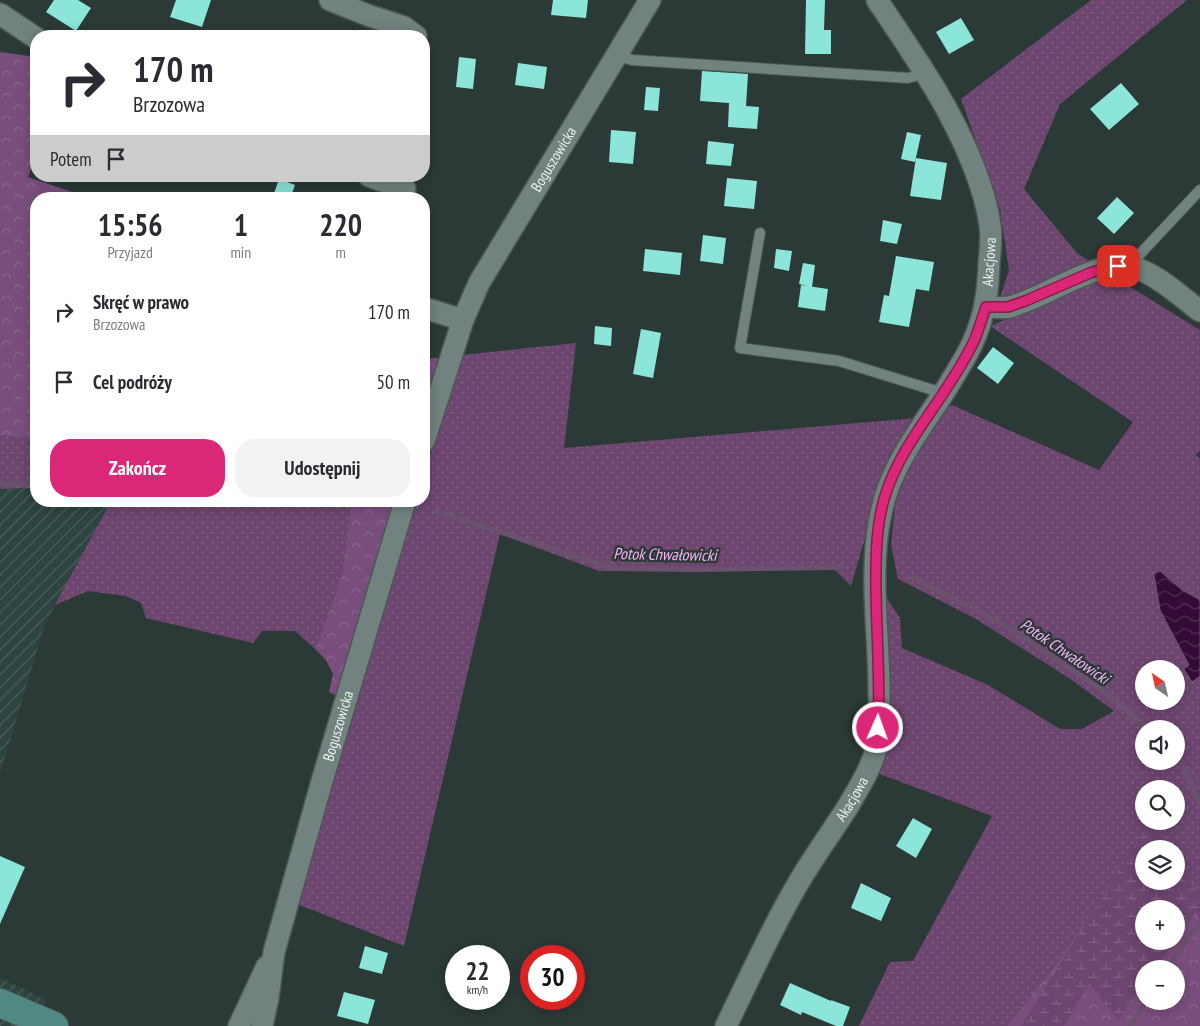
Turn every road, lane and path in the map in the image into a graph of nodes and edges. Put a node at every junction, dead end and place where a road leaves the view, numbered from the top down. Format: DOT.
graph roads {
  1 [pos="330,0"];
  2 [pos="650,0"];
  3 [pos="877,0"];
  4 [pos="0,14"];
  5 [pos="408,30"];
  6 [pos="30,34"];
  7 [pos="616,55"];
  8 [pos="926,73"];
  9 [pos="387,182"];
  10 [pos="405,188"];
  11 [pos="1200,190"];
  12 [pos="760,233"];
  13 [pos="1131,266"];
  14 [pos="986,307"];
  15 [pos="430,310"];
  16 [pos="1200,311"];
  17 [pos="463,320"];
  18 [pos="943,393"];
  19 [pos="430,422"];
  20 [pos="403,507"];
  21 [pos="274,952"];
  22 [pos="0,1003"];
  23 [pos="54,1026"];
  24 [pos="239,1026"];
  25 [pos="262,1026"];
  26 [pos="726,1026"];
  1 -- 5 [label="street"];
  2 -- 7 [label="street, Boguszowicka"];
  3 -- 8 [label="street, Akacjowa"];
  4 -- 6 [label="street"];
  7 -- 8 [label="lane"];
  7 -- 17 [label="street, Boguszowicka"];
  8 -- 14 [label="street, Akacjowa"];
  9 -- 10 [label="street"];
  11 -- 13 [label="lane"];
  12 -- 18 [label="lane"];
  13 -- 14 [label="street"];
  13 -- 16 [label="street"];
  14 -- 18 [label="street, Akacjowa"];
  15 -- 17 [label="street"];
  17 -- 19 [label="street, Boguszowicka"];
  18 -- 26 [label="street, Akacjowa"];
  20 -- 21 [label="street, Boguszowicka"];
  21 -- 24 [label="street, Boguszowicka"];
  21 -- 25 [label="street, Boguszowicka"];
  22 -- 23 [label="main road"];
}
